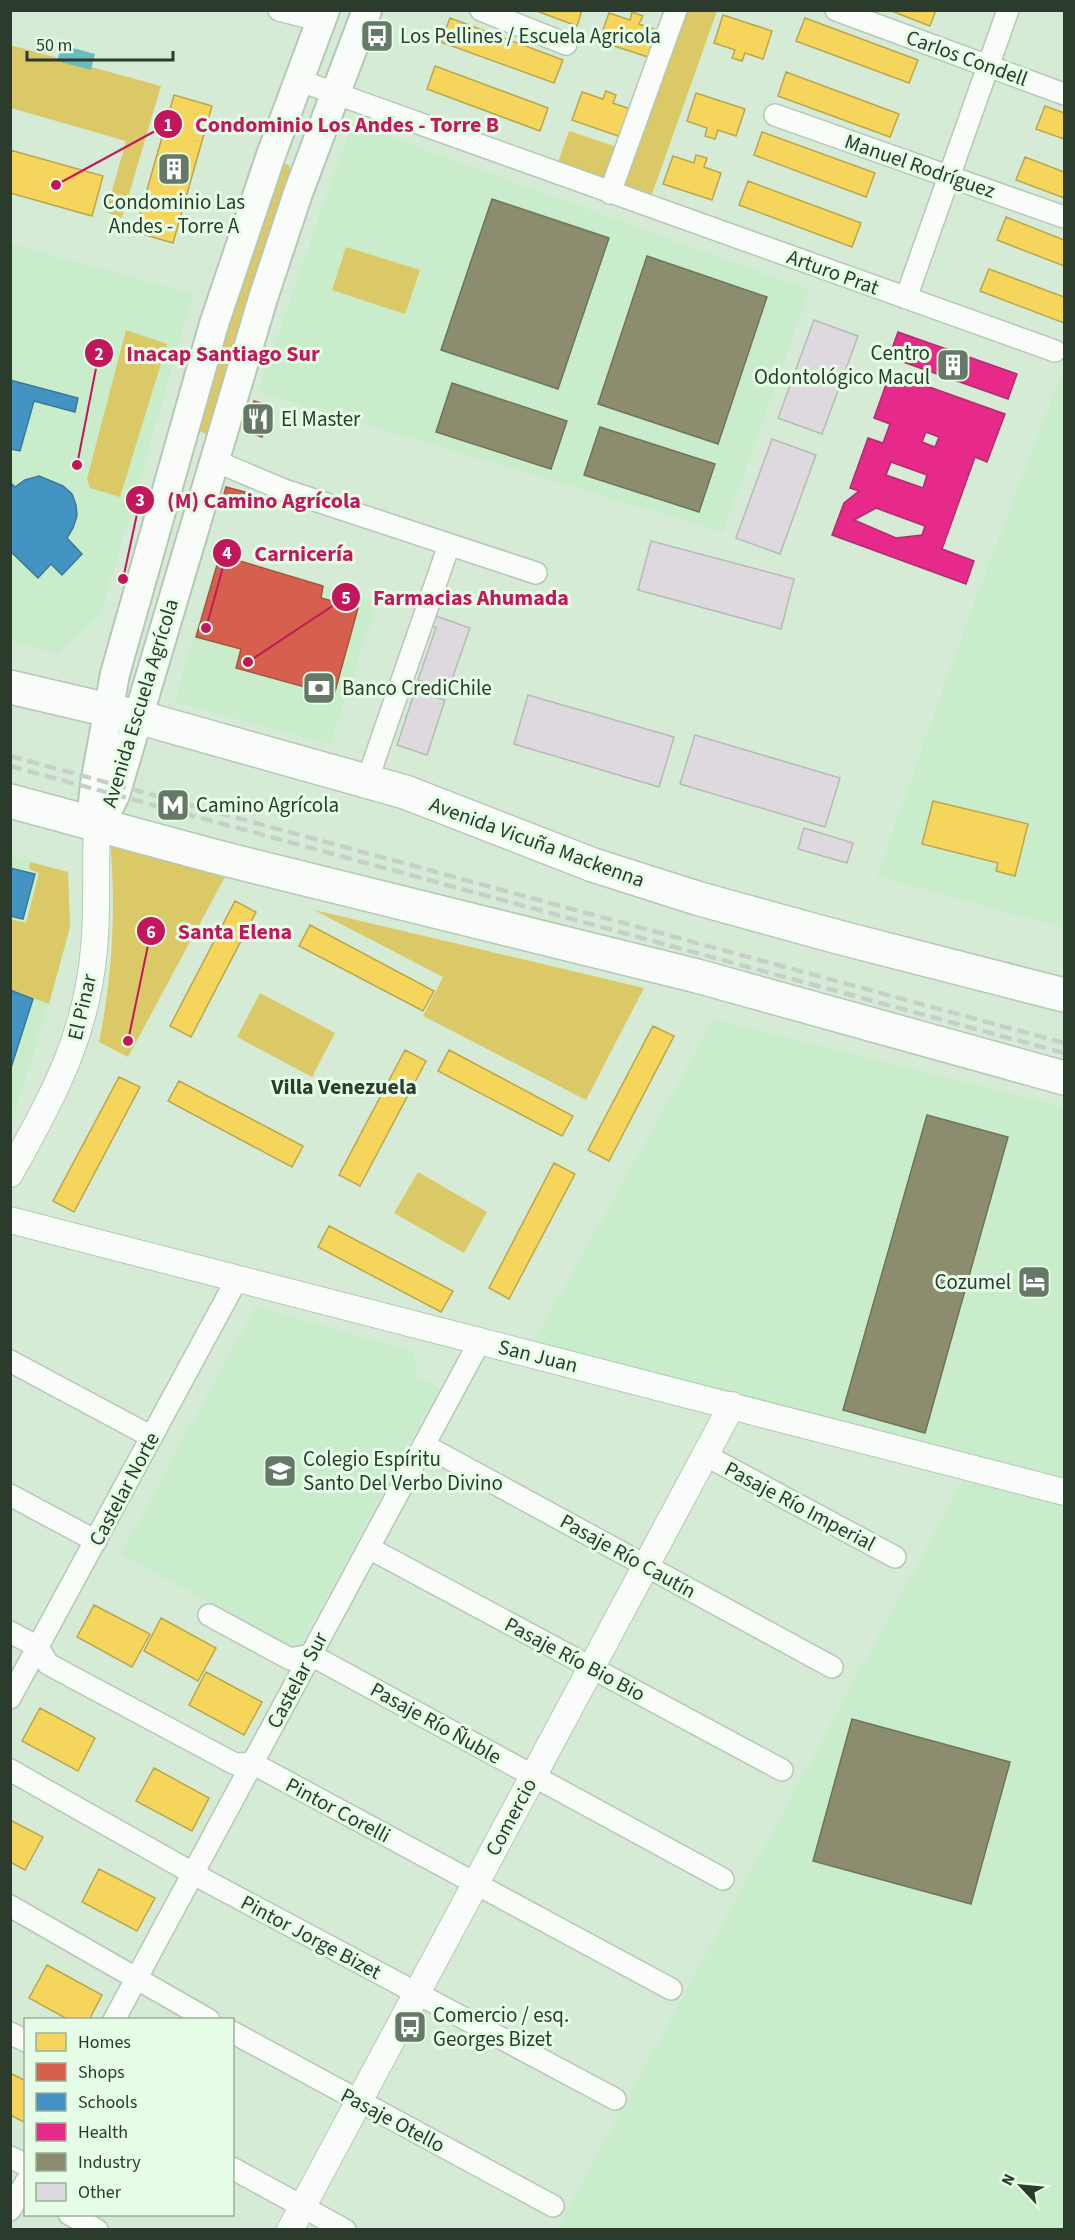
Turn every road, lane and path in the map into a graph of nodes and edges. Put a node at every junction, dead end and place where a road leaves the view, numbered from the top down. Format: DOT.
graph roads {
  1 [pos="279,10"];
  2 [pos="367,10"];
  3 [pos="481,10"];
  4 [pos="676,10"];
  5 [pos="836,10"];
  6 [pos="1008,10"];
  7 [pos="323,16"];
  8 [pos="566,44"];
  9 [pos="988,66"];
  10 [pos="298,80"];
  11 [pos="336,94"];
  12 [pos="1065,94"];
  13 [pos="775,115"];
  14 [pos="271,155"];
  15 [pos="948,177"];
  16 [pos="298,193"];
  17 [pos="610,193"];
  18 [pos="1065,217"];
  19 [pos="906,298"];
  20 [pos="1055,351"];
  21 [pos="181,437"];
  22 [pos="213,460"];
  23 [pos="449,545"];
  24 [pos="536,573"];
  25 [pos="10,687"];
  26 [pos="123,713"];
  27 [pos="367,781"];
  28 [pos="10,801"];
  29 [pos="97,825"];
  30 [pos="1065,995"];
  31 [pos="1065,1078"];
  32 [pos="10,1174"];
  33 [pos="10,1220"];
  34 [pos="237,1279"];
  35 [pos="480,1341"];
  36 [pos="10,1361"];
  37 [pos="732,1405"];
  38 [pos="152,1437"];
  39 [pos="424,1445"];
  40 [pos="705,1455"];
  41 [pos="1065,1492"];
  42 [pos="10,1495"];
  43 [pos="96,1541"];
  44 [pos="369,1548"];
  45 [pos="895,1557"];
  46 [pos="646,1566"];
  47 [pos="209,1615"];
  48 [pos="10,1632"];
  49 [pos="38,1647"];
  50 [pos="311,1655"];
  51 [pos="832,1667"];
  52 [pos="591,1668"];
  53 [pos="10,1698"];
  54 [pos="252,1763"];
  55 [pos="10,1770"];
  56 [pos="782,1770"];
  57 [pos="533,1776"];
  58 [pos="193,1874"];
  59 [pos="723,1879"];
  60 [pos="476,1884"];
  61 [pos="10,1906"];
  62 [pos="136,1979"];
  63 [pos="671,1989"];
  64 [pos="417,1994"];
  65 [pos="115,2018"];
  66 [pos="207,2018"];
  67 [pos="10,2033"];
  68 [pos="234,2033"];
  69 [pos="24,2040"];
  70 [pos="615,2099"];
  71 [pos="358,2102"];
  72 [pos="10,2157"];
  73 [pos="24,2164"];
  74 [pos="234,2169"];
  75 [pos="24,2188"];
  76 [pos="302,2206"];
  77 [pos="553,2206"];
  78 [pos="10,2210"];
  79 [pos="73,2216"];
  80 [pos="97,2229"];
  81 [pos="290,2229"];
  82 [pos="345,2229"];
  1 -- 7 [label="street"];
  2 -- 11 [label="main road, Avenida Escuela Agrícola"];
  3 -- 8 [label="street"];
  4 -- 17 [label="street"];
  5 -- 9 [label="street, Carlos Condell"];
  6 -- 9 [label="street"];
  7 -- 10 [label="main road, Avenida Escuela Agrícola"];
  9 -- 12 [label="street, Carlos Condell"];
  9 -- 15 [label="street"];
  10 -- 11 [label="street, Arturo Prat"];
  10 -- 14 [label="main road, Avenida Escuela Agrícola"];
  11 -- 16 [label="main road, Avenida Escuela Agrícola"];
  11 -- 17 [label="street, Arturo Prat"];
  13 -- 15 [label="street, Manuel Rodríguez"];
  14 -- 16 [label="main road"];
  14 -- 21 [label="main road, Avenida Escuela Agrícola"];
  15 -- 18 [label="street, Manuel Rodríguez"];
  15 -- 19 [label="street"];
  16 -- 22 [label="main road, Avenida Escuela Agrícola"];
  17 -- 19 [label="street, Arturo Prat"];
  19 -- 20 [label="street, Arturo Prat"];
  21 -- 22 [label="main road"];
  21 -- 26 [label="main road, Avenida Escuela Agrícola"];
  22 -- 23 [label="street"];
  22 -- 26 [label="main road, Avenida Escuela Agrícola"];
  23 -- 24 [label="street"];
  23 -- 27 [label="street"];
  25 -- 26 [label="main road, Avenida Vicuña Mackenna"];
  26 -- 27 [label="main road, Avenida Vicuña Mackenna"];
  26 -- 29 [label="main road, Avenida Escuela Agrícola"];
  27 -- 30 [label="main road, Avenida Vicuña Mackenna"];
  28 -- 29 [label="main road"];
  29 -- 31 [label="main road"];
  29 -- 32 [label="street, El Pinar"];
  33 -- 34 [label="street, San Juan"];
  34 -- 35 [label="street, San Juan"];
  34 -- 38 [label="street, Castelar Norte"];
  35 -- 37 [label="street, San Juan"];
  35 -- 39 [label="street, Castelar Sur"];
  36 -- 38 [label="street"];
  37 -- 40 [label="street, Comercio"];
  37 -- 41 [label="street, San Juan"];
  38 -- 43 [label="street, Castelar Norte"];
  39 -- 44 [label="street, Castelar Sur"];
  39 -- 46 [label="street, Pasaje Río Cautín"];
  40 -- 45 [label="street, Pasaje Río Imperial"];
  40 -- 46 [label="street, Comercio"];
  42 -- 43 [label="street"];
  43 -- 49 [label="street, Castelar Norte"];
  44 -- 50 [label="street, Castelar Sur"];
  44 -- 52 [label="street, Pasaje Río Bio Bio"];
  46 -- 51 [label="street, Pasaje Río Cautín"];
  46 -- 52 [label="street, Comercio"];
  47 -- 50 [label="street, Pasaje Río Ñuble"];
  48 -- 49 [label="street, Pintor Corelli"];
  49 -- 53 [label="street, Castelar Norte"];
  49 -- 54 [label="street, Pintor Corelli"];
  50 -- 54 [label="street, Castelar Sur"];
  50 -- 57 [label="street, Pasaje Río Ñuble"];
  52 -- 56 [label="street, Pasaje Río Bio Bio"];
  52 -- 57 [label="street, Comercio"];
  54 -- 58 [label="street, Castelar Sur"];
  54 -- 60 [label="street, Pintor Corelli"];
  55 -- 58 [label="street, Pintor Jorge Bizet"];
  57 -- 59 [label="street, Pasaje Río Ñuble"];
  57 -- 60 [label="street, Comercio"];
  58 -- 62 [label="street, Castelar Sur"];
  58 -- 64 [label="street, Pintor Jorge Bizet"];
  60 -- 63 [label="street, Pintor Corelli"];
  60 -- 64 [label="street, Comercio"];
  61 -- 62 [label="street"];
  62 -- 65 [label="street, Castelar Sur"];
  62 -- 66 [label="street"];
  64 -- 70 [label="street, Pintor Jorge Bizet"];
  64 -- 71 [label="street, Comercio"];
  67 -- 69 [label="street"];
  68 -- 71 [label="street, Pasaje Otello"];
  71 -- 76 [label="street, Comercio"];
  71 -- 77 [label="street, Pasaje Otello"];
  72 -- 73 [label="street"];
  74 -- 76 [label="street"];
  75 -- 78 [label="street"];
  76 -- 81 [label="street, Comercio"];
  76 -- 82 [label="street"];
  79 -- 80 [label="street"];
}
